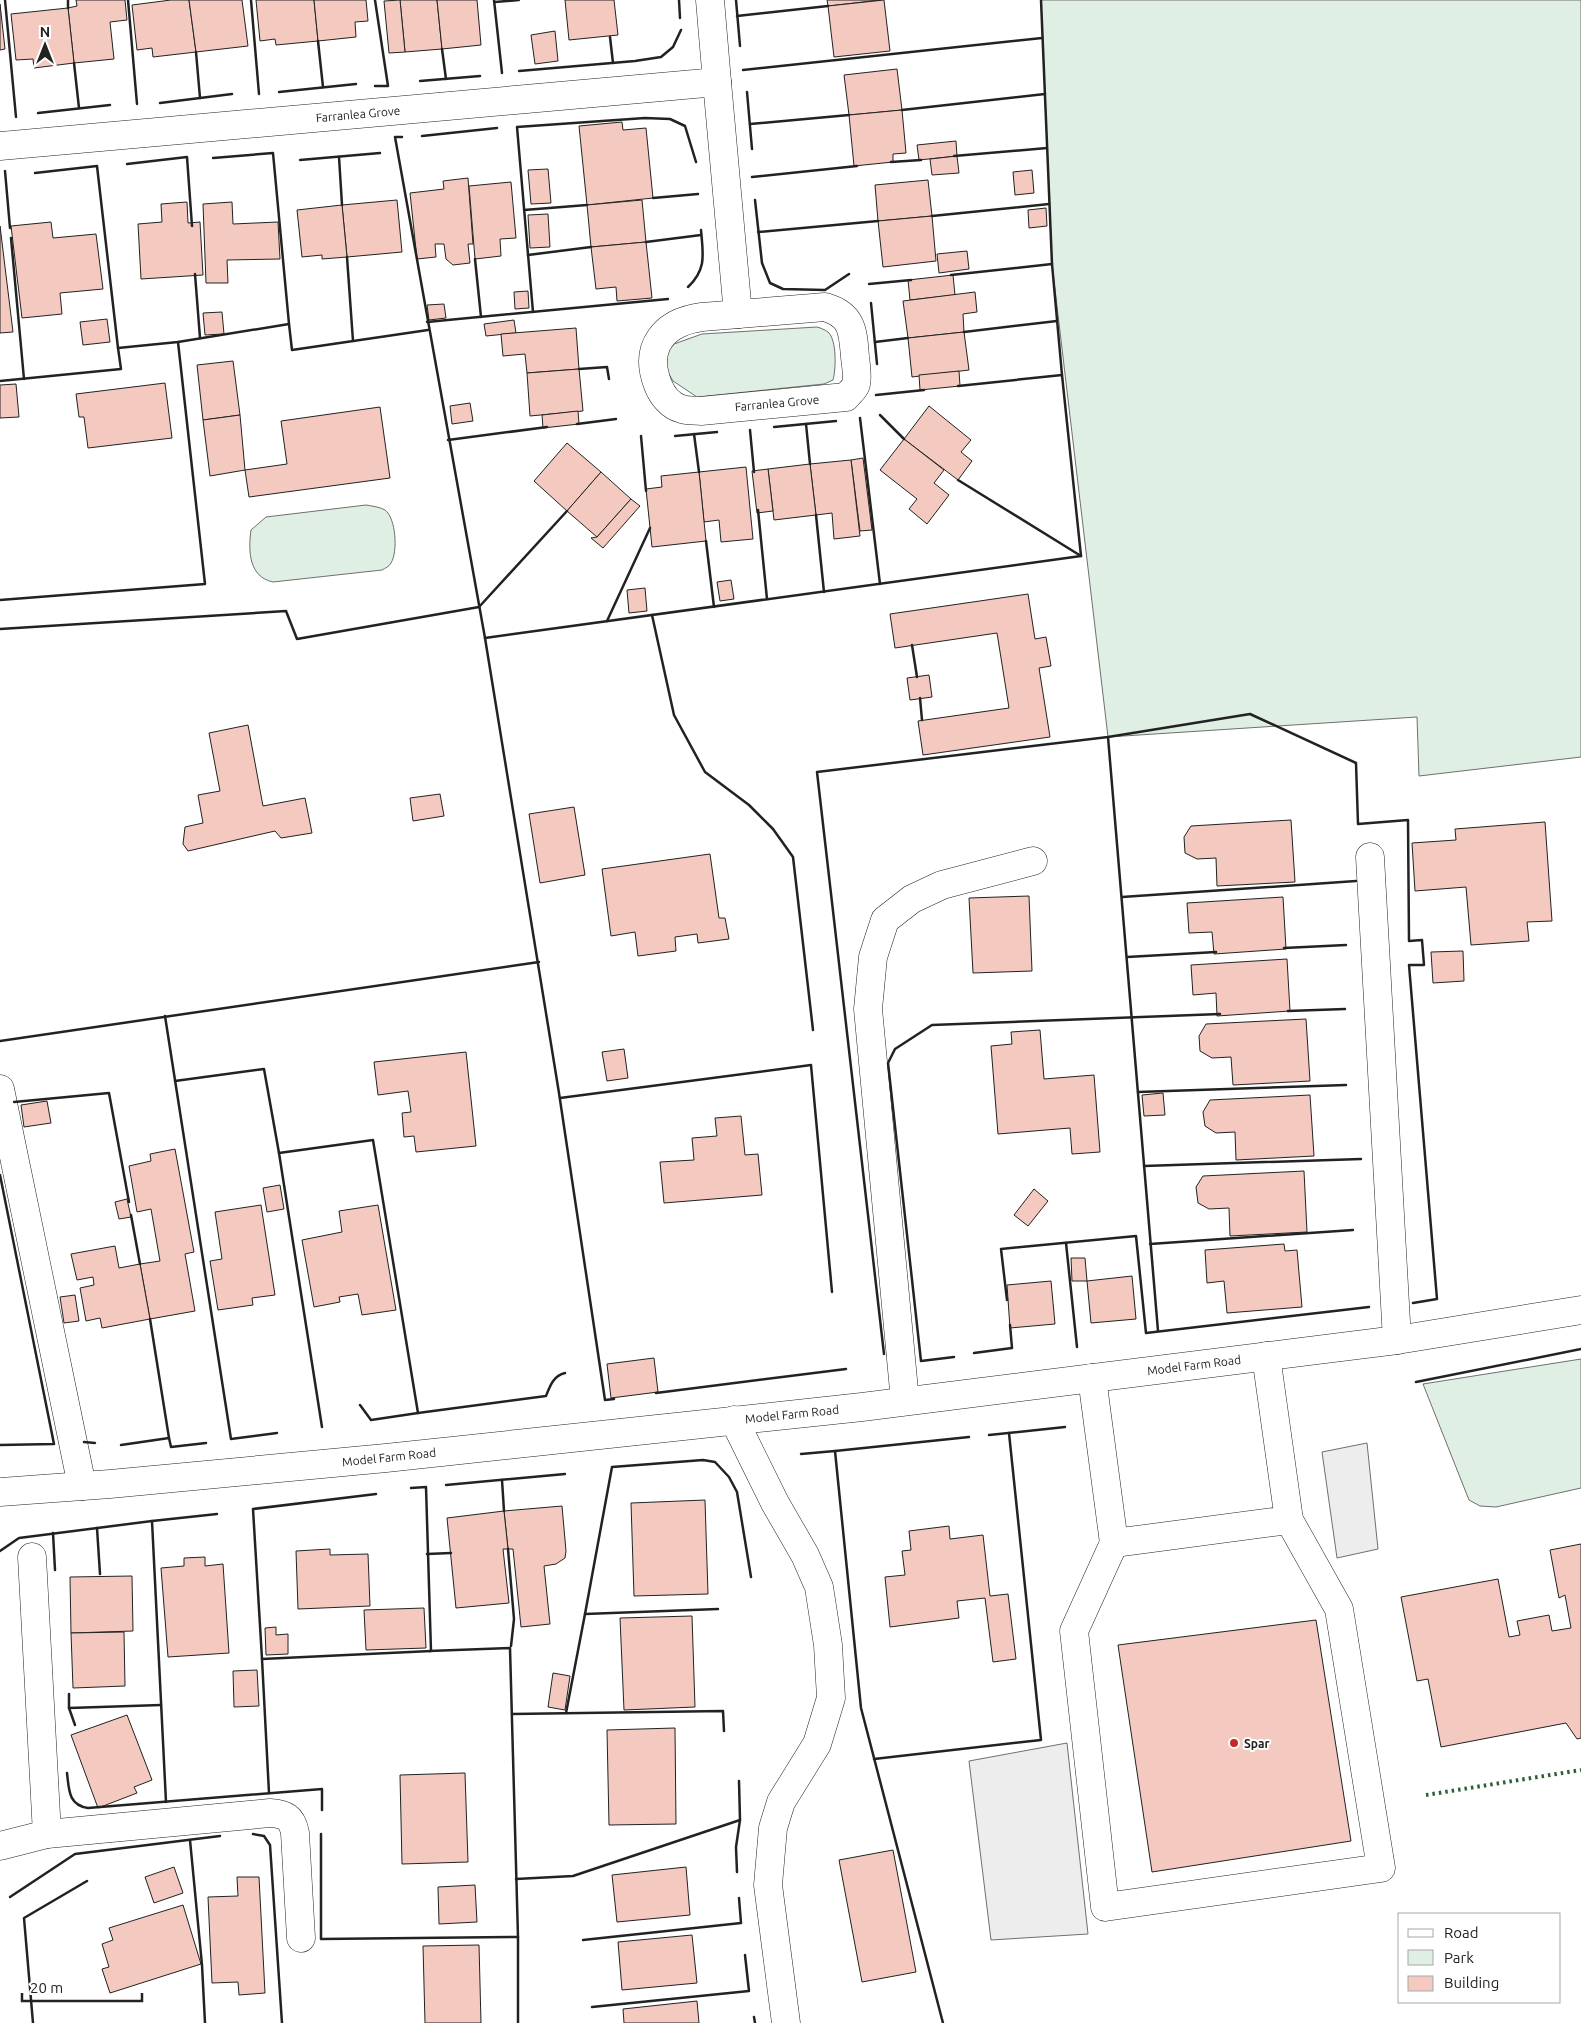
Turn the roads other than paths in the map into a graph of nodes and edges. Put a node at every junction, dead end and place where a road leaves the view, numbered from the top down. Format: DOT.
graph roads {
  1 [pos="710,0"];
  2 [pos="717,82"];
  3 [pos="0,146"];
  4 [pos="738,314"];
  5 [pos="1370,857"];
  6 [pos="1033,861"];
  7 [pos="0,1090"];
  8 [pos="1581,1310"];
  9 [pos="1397,1340"];
  10 [pos="1266,1356"];
  11 [pos="1092,1378"];
  12 [pos="905,1401"];
  13 [pos="734,1420"];
  14 [pos="82,1486"];
  15 [pos="0,1492"];
  16 [pos="1289,1520"];
  17 [pos="1114,1543"];
  18 [pos="32,1558"];
  19 [pos="47,1834"];
  20 [pos="0,1846"];
  21 [pos="301,1938"];
  22 [pos="786,2023"];
  1 -- 2 [label="street"];
  2 -- 3 [label="street, Farranlea Grove"];
  2 -- 4 [label="street"];
  4 -- 4 [label="street, Farranlea Grove"];
  5 -- 9 [label="street"];
  6 -- 12 [label="street"];
  7 -- 14 [label="street"];
  8 -- 9 [label="street, Model Farm Road"];
  9 -- 10 [label="street, Model Farm Road"];
  10 -- 11 [label="street, Model Farm Road"];
  10 -- 16 [label="street"];
  11 -- 12 [label="street, Model Farm Road"];
  11 -- 17 [label="street"];
  12 -- 13 [label="street, Model Farm Road"];
  13 -- 14 [label="street, Model Farm Road"];
  13 -- 22 [label="street"];
  14 -- 15 [label="street, Model Farm Road"];
  16 -- 17 [label="street"];
  16 -- 17 [label="street"];
  18 -- 19 [label="street"];
  19 -- 20 [label="street"];
  19 -- 21 [label="street"];
}
